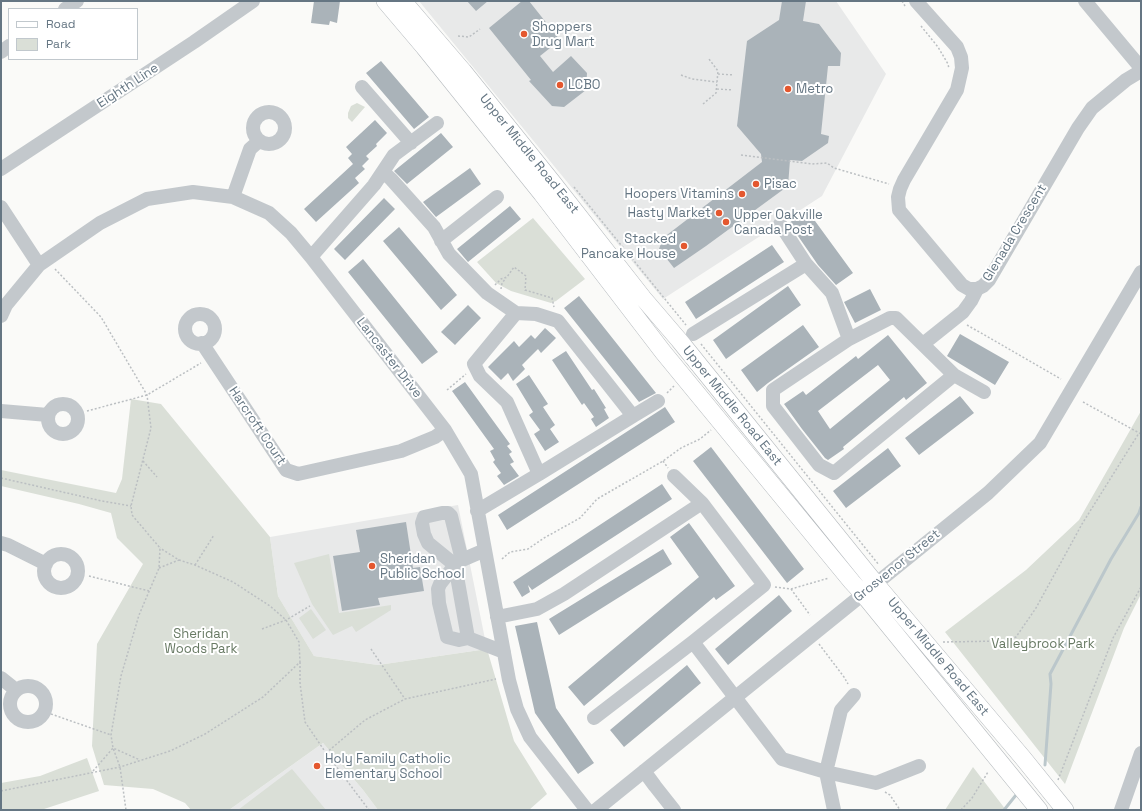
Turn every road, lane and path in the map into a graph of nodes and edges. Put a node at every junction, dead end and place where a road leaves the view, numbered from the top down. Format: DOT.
graph roads {
  1 [pos="77,1"];
  2 [pos="253,1"];
  3 [pos="385,1"];
  4 [pos="403,1"];
  5 [pos="902,1"];
  6 [pos="1085,1"];
  7 [pos="912,5"];
  8 [pos="66,8"];
  9 [pos="917,21"];
  10 [pos="480,29"];
  11 [pos="458,36"];
  12 [pos="709,59"];
  13 [pos="1141,68"];
  14 [pos="1141,71"];
  15 [pos="718,74"];
  16 [pos="949,74"];
  17 [pos="681,75"];
  18 [pos="734,75"];
  19 [pos="717,82"];
  20 [pos="362,87"];
  21 [pos="716,89"];
  22 [pos="732,90"];
  23 [pos="703,104"];
  24 [pos="437,123"];
  25 [pos="259,140"];
  26 [pos="410,143"];
  27 [pos="741,155"];
  28 [pos="1,169"];
  29 [pos="383,172"];
  30 [pos="572,184"];
  31 [pos="892,185"];
  32 [pos="233,197"];
  33 [pos="497,197"];
  34 [pos="1,207"];
  35 [pos="780,224"];
  36 [pos="441,241"];
  37 [pos="311,257"];
  38 [pos="806,264"];
  39 [pos="39,265"];
  40 [pos="54,267"];
  41 [pos="1141,272"];
  42 [pos="977,290"];
  43 [pos="487,292"];
  44 [pos="516,313"];
  45 [pos="1,316"];
  46 [pos="558,321"];
  47 [pos="967,325"];
  48 [pos="693,334"];
  49 [pos="849,339"];
  50 [pos="202,344"];
  51 [pos="923,344"];
  52 [pos="206,360"];
  53 [pos="476,367"];
  54 [pos="954,375"];
  55 [pos="1061,379"];
  56 [pos="447,390"];
  57 [pos="984,392"];
  58 [pos="147,395"];
  59 [pos="658,400"];
  60 [pos="1083,402"];
  61 [pos="1,411"];
  62 [pos="87,411"];
  63 [pos="48,415"];
  64 [pos="633,416"];
  65 [pos="445,430"];
  66 [pos="711,430"];
  67 [pos="1140,433"];
  68 [pos="143,461"];
  69 [pos="539,474"];
  70 [pos="674,476"];
  71 [pos="157,477"];
  72 [pos="1,478"];
  73 [pos="702,503"];
  74 [pos="131,506"];
  75 [pos="477,511"];
  76 [pos="214,535"];
  77 [pos="1,543"];
  78 [pos="160,548"];
  79 [pos="485,550"];
  80 [pos="179,560"];
  81 [pos="502,560"];
  82 [pos="458,563"];
  83 [pos="46,564"];
  84 [pos="195,565"];
  85 [pos="159,568"];
  86 [pos="89,576"];
  87 [pos="829,578"];
  88 [pos="875,584"];
  89 [pos="764,585"];
  90 [pos="1141,586"];
  91 [pos="791,589"];
  92 [pos="150,590"];
  93 [pos="310,606"];
  94 [pos="810,615"];
  95 [pos="497,617"];
  96 [pos="286,620"];
  97 [pos="262,629"];
  98 [pos="812,635"];
  99 [pos="468,638"];
  100 [pos="694,642"];
  101 [pos="941,642"];
  102 [pos="371,649"];
  103 [pos="504,652"];
  104 [pos="300,662"];
  105 [pos="1,678"];
  106 [pos="496,679"];
  107 [pos="16,690"];
  108 [pos="854,695"];
  109 [pos="735,697"];
  110 [pos="405,699"];
  111 [pos="51,714"];
  112 [pos="594,718"];
  113 [pos="111,734"];
  114 [pos="113,748"];
  115 [pos="326,753"];
  116 [pos="1141,753"];
  117 [pos="140,760"];
  118 [pos="919,766"];
  119 [pos="120,767"];
  120 [pos="644,771"];
  121 [pos="92,772"];
  122 [pos="826,772"];
  123 [pos="988,772"];
  124 [pos="1057,784"];
  125 [pos="1,790"];
  126 [pos="884,791"];
  127 [pos="126,810"];
  128 [pos="369,810"];
  129 [pos="587,810"];
  130 [pos="596,810"];
  131 [pos="674,810"];
  132 [pos="834,810"];
  133 [pos="900,810"];
  134 [pos="961,810"];
  135 [pos="1039,810"];
  136 [pos="1065,810"];
  137 [pos="1121,810"];
  1 -- 8 [label="street"];
  2 -- 28 [label="street, Eighth Line"];
  3 -- 88 [label="main road, Upper Middle Road East"];
  4 -- 88 [label="main road, Upper Middle Road East"];
  5 -- 7 [label="path"];
  6 -- 13 [label="street"];
  7 -- 42 [label="street, Glenada Crescent"];
  9 -- 16 [label="path"];
  10 -- 11 [label="path"];
  12 -- 15 [label="path"];
  14 -- 42 [label="street, Glenada Crescent"];
  15 -- 18 [label="path"];
  15 -- 19 [label="path"];
  17 -- 19 [label="path"];
  19 -- 21 [label="path"];
  20 -- 26 [label="street"];
  21 -- 22 [label="path"];
  21 -- 23 [label="path"];
  24 -- 26 [label="street"];
  25 -- 32 [label="street"];
  26 -- 29 [label="street"];
  27 -- 31 [label="path"];
  29 -- 36 [label="street"];
  29 -- 37 [label="street"];
  30 -- 48 [label="path"];
  32 -- 37 [label="street, Lancaster Drive"];
  32 -- 39 [label="street, Lancaster Drive"];
  33 -- 36 [label="street"];
  34 -- 39 [label="street"];
  35 -- 38 [label="street"];
  36 -- 43 [label="street"];
  37 -- 65 [label="street, Lancaster Drive"];
  38 -- 48 [label="street"];
  38 -- 49 [label="street"];
  39 -- 45 [label="street, Lancaster Drive"];
  40 -- 58 [label="path"];
  41 -- 88 [label="street, Grosvenor Street"];
  42 -- 51 [label="street"];
  43 -- 44 [label="street"];
  43 -- 46 [label="path"];
  44 -- 46 [label="street"];
  44 -- 53 [label="street"];
  46 -- 64 [label="street"];
  47 -- 55 [label="path"];
  48 -- 88 [label="path"];
  49 -- 51 [label="street"];
  49 -- 54 [label="street"];
  50 -- 65 [label="street, Harcroft Court"];
  51 -- 54 [label="street"];
  52 -- 58 [label="path"];
  53 -- 56 [label="path"];
  53 -- 69 [label="street"];
  54 -- 57 [label="street"];
  58 -- 62 [label="path"];
  58 -- 68 [label="path"];
  59 -- 64 [label="street"];
  60 -- 67 [label="path"];
  61 -- 63 [label="street"];
  64 -- 69 [label="street"];
  65 -- 75 [label="street, Lancaster Drive"];
  66 -- 81 [label="path"];
  67 -- 101 [label="path"];
  68 -- 71 [label="path"];
  68 -- 74 [label="path"];
  69 -- 75 [label="street"];
  70 -- 73 [label="street"];
  72 -- 74 [label="path"];
  73 -- 89 [label="street"];
  73 -- 95 [label="street"];
  74 -- 78 [label="path"];
  75 -- 79 [label="street, Lancaster Drive"];
  76 -- 84 [label="path"];
  77 -- 83 [label="street"];
  78 -- 80 [label="path"];
  78 -- 85 [label="path"];
  79 -- 82 [label="street"];
  79 -- 95 [label="street, Lancaster Drive"];
  80 -- 84 [label="path"];
  80 -- 85 [label="path"];
  82 -- 99 [label="street"];
  82 -- 99 [label="street"];
  84 -- 96 [label="path"];
  85 -- 92 [label="path"];
  86 -- 92 [label="path"];
  87 -- 91 [label="path"];
  88 -- 98 [label="street, Grosvenor Street"];
  88 -- 135 [label="main road, Upper Middle Road East"];
  88 -- 136 [label="main road, Upper Middle Road East"];
  89 -- 91 [label="path"];
  89 -- 100 [label="street"];
  90 -- 124 [label="path"];
  91 -- 94 [label="path"];
  92 -- 113 [label="path"];
  93 -- 96 [label="path"];
  95 -- 103 [label="street, Lancaster Drive"];
  96 -- 97 [label="path"];
  96 -- 104 [label="path"];
  98 -- 108 [label="path"];
  98 -- 109 [label="street, Grosvenor Street"];
  99 -- 103 [label="street"];
  100 -- 109 [label="street"];
  100 -- 112 [label="street"];
  102 -- 110 [label="path"];
  103 -- 129 [label="street, Lancaster Drive"];
  104 -- 115 [label="path"];
  104 -- 117 [label="path"];
  105 -- 107 [label="street"];
  106 -- 110 [label="path"];
  108 -- 122 [label="street"];
  109 -- 120 [label="street, Grosvenor Street"];
  109 -- 122 [label="street"];
  110 -- 115 [label="path"];
  111 -- 113 [label="path"];
  113 -- 114 [label="path"];
  114 -- 117 [label="path"];
  114 -- 119 [label="path"];
  114 -- 121 [label="path"];
  115 -- 128 [label="path"];
  116 -- 137 [label="street"];
  117 -- 119 [label="path"];
  118 -- 122 [label="street"];
  119 -- 121 [label="path"];
  119 -- 127 [label="path"];
  120 -- 130 [label="street, Grosvenor Street"];
  120 -- 131 [label="street"];
  121 -- 125 [label="path"];
  122 -- 132 [label="street"];
  123 -- 134 [label="path"];
  126 -- 133 [label="path"];
}
